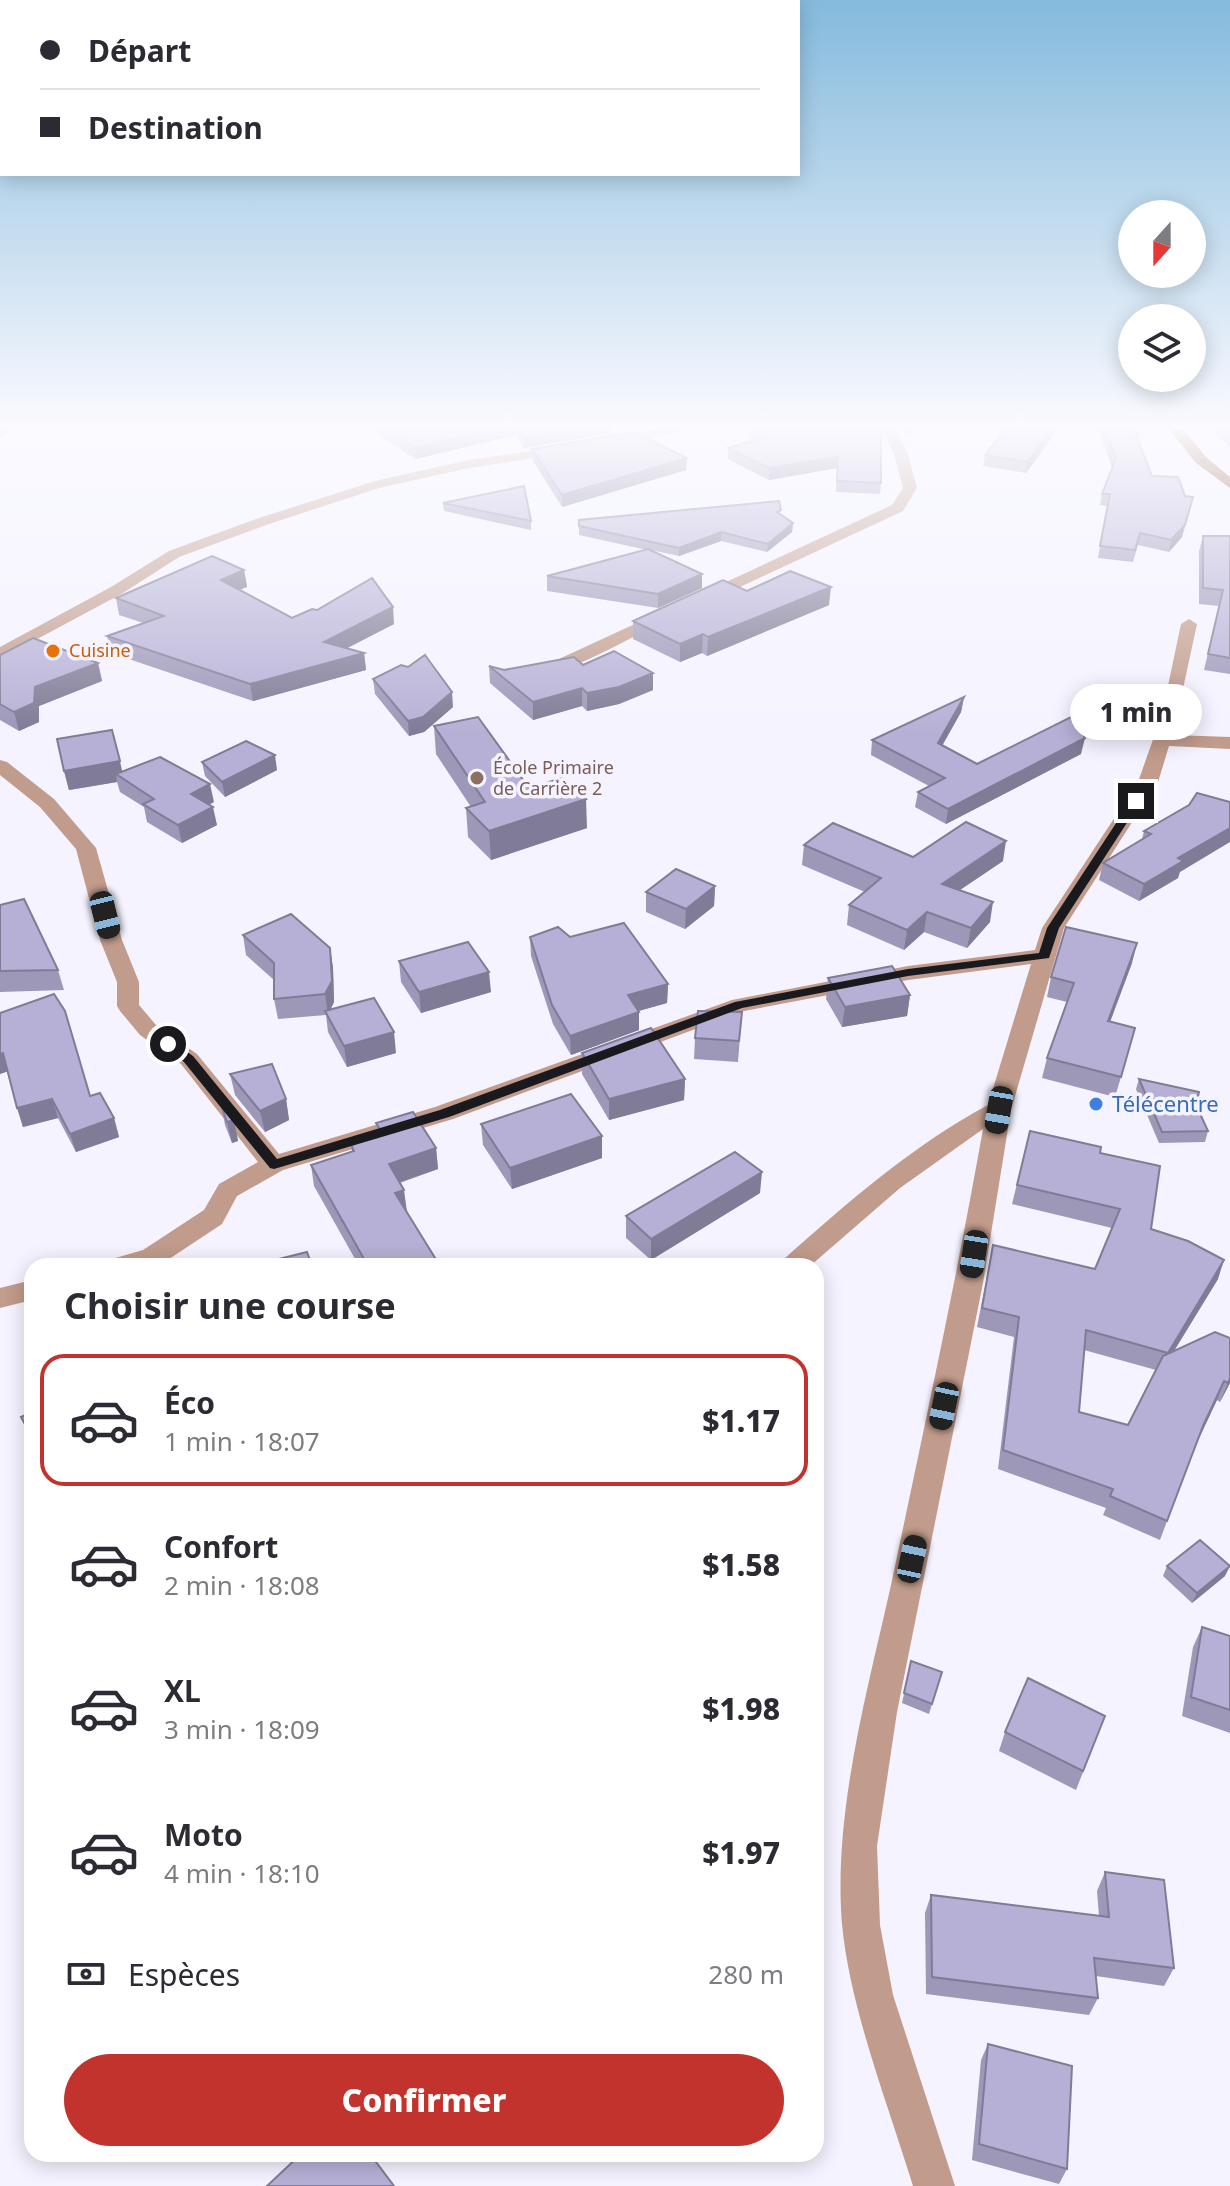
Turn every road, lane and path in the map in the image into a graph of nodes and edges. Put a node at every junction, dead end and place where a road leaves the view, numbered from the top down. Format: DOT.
graph roads {
  1 [pos="239,530"];
  2 [pos="850,530"];
  3 [pos="1189,624"];
  4 [pos="0,654"];
  5 [pos="534,672"];
  6 [pos="1160,740"];
  7 [pos="1230,743"];
  8 [pos="0,766"];
  9 [pos="1044,956"];
  10 [pos="999,1110"];
  11 [pos="274,1164"];
  12 [pos="151,1258"];
  13 [pos="802,1258"];
  14 [pos="24,1292"];
  15 [pos="0,1298"];
  16 [pos="934,2186"];
  1 -- 4 [label="street"];
  2 -- 5 [label="street"];
  3 -- 6 [label="street"];
  6 -- 7 [label="street"];
  6 -- 9 [label="street"];
  8 -- 11 [label="street"];
  9 -- 10 [label="street"];
  9 -- 11 [label="street"];
  10 -- 13 [label="street"];
  10 -- 16 [label="street"];
  11 -- 12 [label="street"];
  14 -- 15 [label="street"];
}
